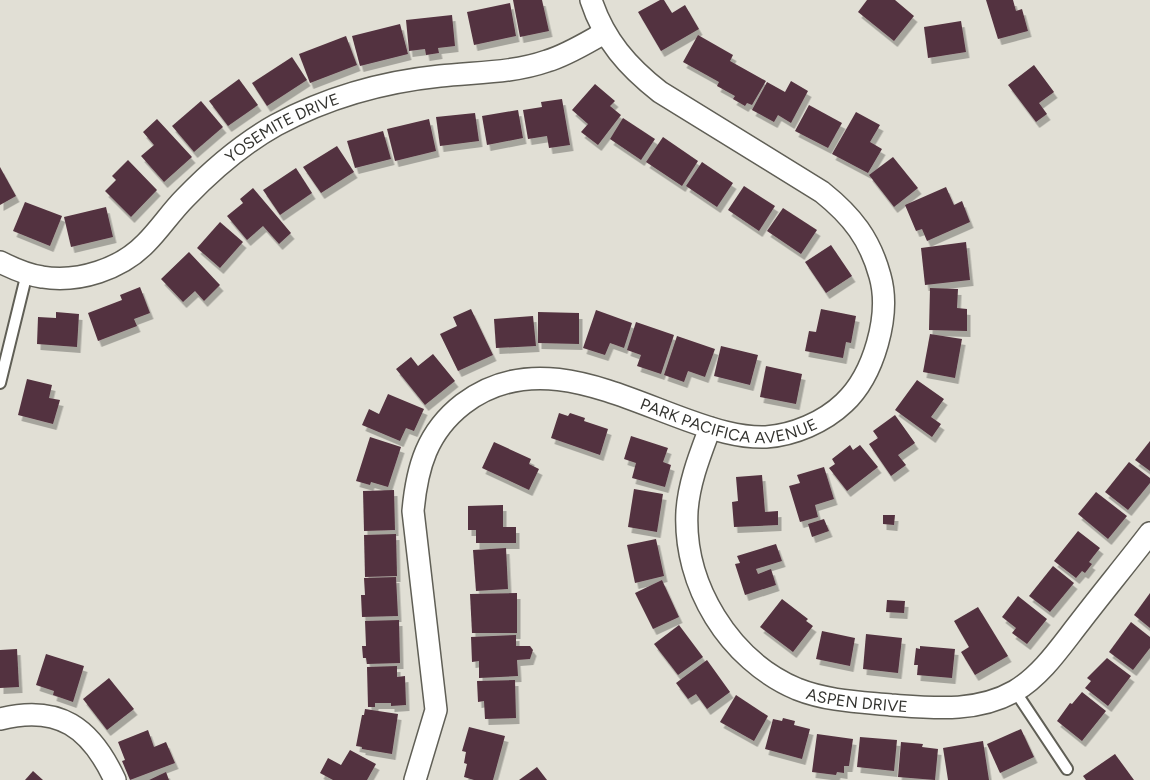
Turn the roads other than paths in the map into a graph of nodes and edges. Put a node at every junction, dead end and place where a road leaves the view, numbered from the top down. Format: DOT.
graph roads {
  1 [pos="591,0"];
  2 [pos="604,33"];
  3 [pos="0,262"];
  4 [pos="27,273"];
  5 [pos="0,383"];
  6 [pos="710,428"];
  7 [pos="1150,533"];
  8 [pos="1015,691"];
  9 [pos="0,719"];
  10 [pos="1066,769"];
  11 [pos="115,780"];
  12 [pos="415,780"];
  1 -- 2 [label="street, PARK PACIFICA AVENUE"];
  2 -- 4 [label="street, YOSEMITE DRIVE"];
  2 -- 6 [label="street, PARK PACIFICA AVENUE"];
  3 -- 4 [label="street, YOSEMITE DRIVE"];
  4 -- 5 [label="lane"];
  6 -- 8 [label="street, ASPEN DRIVE"];
  6 -- 12 [label="street, PARK PACIFICA AVENUE"];
  7 -- 8 [label="street, ASPEN DRIVE"];
  8 -- 10 [label="lane"];
  9 -- 11 [label="street"];
}
